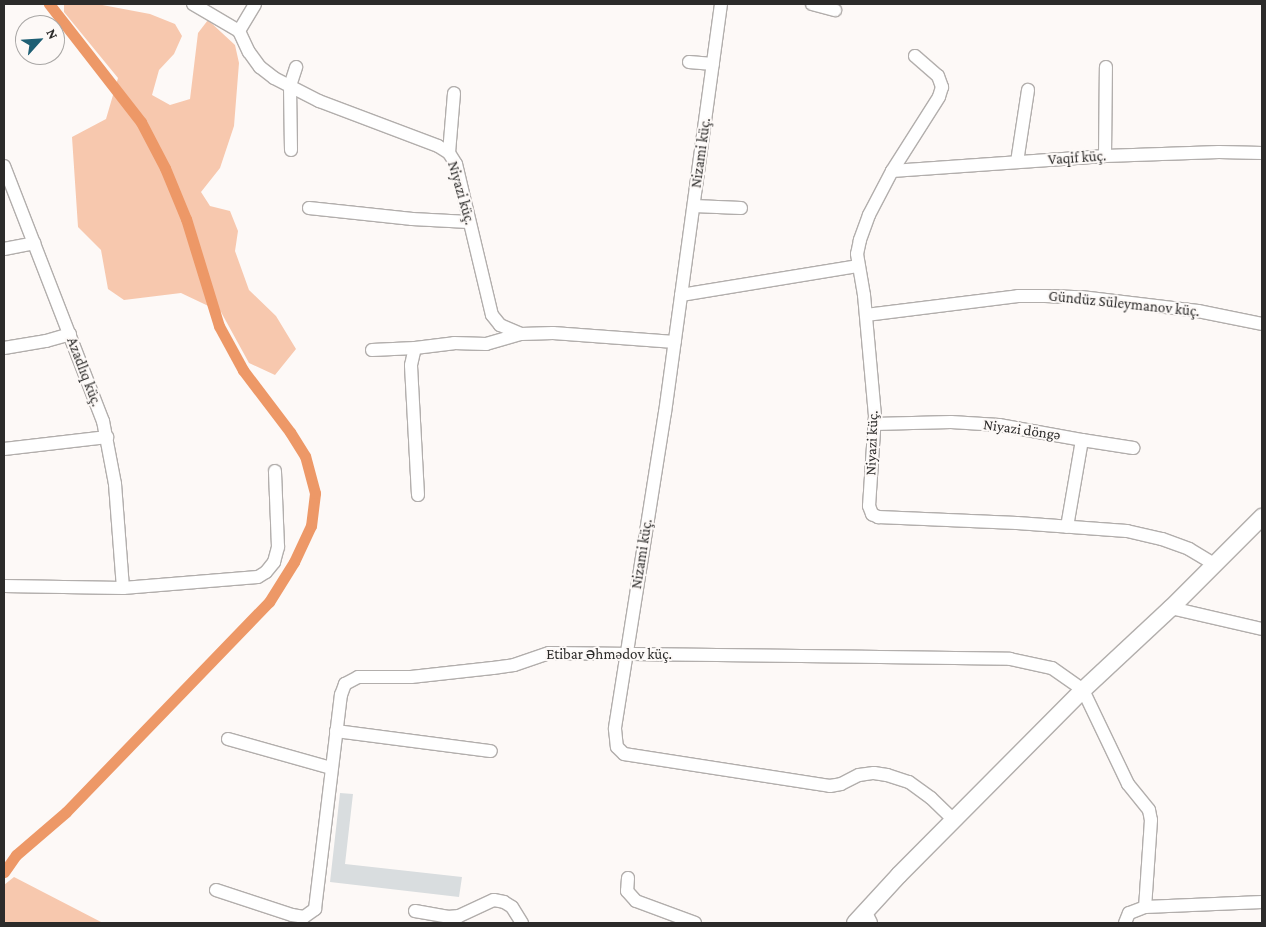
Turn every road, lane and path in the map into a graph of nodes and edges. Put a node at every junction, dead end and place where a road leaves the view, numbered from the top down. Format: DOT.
graph roads {
  1 [pos="194,4"];
  2 [pos="255,4"];
  3 [pos="721,4"];
  4 [pos="812,4"];
  5 [pos="835,10"];
  6 [pos="238,31"];
  7 [pos="915,56"];
  8 [pos="689,62"];
  9 [pos="713,64"];
  10 [pos="296,67"];
  11 [pos="1106,67"];
  12 [pos="290,86"];
  13 [pos="1028,90"];
  14 [pos="454,93"];
  15 [pos="291,150"];
  16 [pos="1262,153"];
  17 [pos="450,154"];
  18 [pos="1106,156"];
  19 [pos="1017,162"];
  20 [pos="4,166"];
  21 [pos="892,171"];
  22 [pos="694,206"];
  23 [pos="309,208"];
  24 [pos="741,208"];
  25 [pos="469,222"];
  26 [pos="34,243"];
  27 [pos="4,249"];
  28 [pos="859,266"];
  29 [pos="681,295"];
  30 [pos="866,314"];
  31 [pos="1262,324"];
  32 [pos="70,334"];
  33 [pos="521,334"];
  34 [pos="674,342"];
  35 [pos="4,348"];
  36 [pos="415,348"];
  37 [pos="372,350"];
  38 [pos="874,424"];
  39 [pos="106,438"];
  40 [pos="1082,440"];
  41 [pos="1133,448"];
  42 [pos="4,449"];
  43 [pos="275,471"];
  44 [pos="418,495"];
  45 [pos="1262,517"];
  46 [pos="1067,527"];
  47 [pos="1214,564"];
  48 [pos="4,586"];
  49 [pos="123,588"];
  50 [pos="1171,608"];
  51 [pos="1262,629"];
  52 [pos="626,655"];
  53 [pos="1083,690"];
  54 [pos="336,731"];
  55 [pos="228,739"];
  56 [pos="490,751"];
  57 [pos="331,768"];
  58 [pos="954,820"];
  59 [pos="628,878"];
  60 [pos="216,890"];
  61 [pos="1262,902"];
  62 [pos="1145,907"];
  63 [pos="415,912"];
  64 [pos="863,919"];
  65 [pos="522,923"];
  66 [pos="695,923"];
  67 [pos="1125,923"];
  1 -- 6 [label="street"];
  2 -- 6 [label="street"];
  3 -- 9 [label="street, Nizami küç."];
  4 -- 5 [label="street"];
  6 -- 12 [label="street, Niyazi küç."];
  7 -- 21 [label="street, Niyazi küç."];
  8 -- 9 [label="street"];
  9 -- 22 [label="street, Nizami küç."];
  10 -- 12 [label="street"];
  11 -- 18 [label="street"];
  12 -- 15 [label="street"];
  12 -- 17 [label="street, Niyazi küç."];
  13 -- 19 [label="street"];
  14 -- 17 [label="street"];
  16 -- 18 [label="street, Vaqif küç."];
  17 -- 25 [label="street, Niyazi küç."];
  18 -- 19 [label="street, Vaqif küç."];
  19 -- 21 [label="street, Vaqif küç."];
  20 -- 26 [label="street, Azadlıq küç."];
  21 -- 28 [label="street, Niyazi küç."];
  22 -- 24 [label="street"];
  22 -- 29 [label="street, Nizami küç."];
  23 -- 25 [label="street"];
  25 -- 33 [label="street, Niyazi küç."];
  26 -- 27 [label="street"];
  26 -- 32 [label="street, Azadlıq küç."];
  28 -- 29 [label="street"];
  28 -- 30 [label="street, Niyazi küç."];
  29 -- 34 [label="street, Nizami küç."];
  30 -- 31 [label="street, Gündüz Süleymanov küç."];
  30 -- 38 [label="street, Niyazi küç."];
  32 -- 35 [label="street"];
  32 -- 39 [label="street, Azadlıq küç."];
  33 -- 34 [label="street, Niyazi küç."];
  33 -- 36 [label="street"];
  34 -- 52 [label="street, Nizami küç."];
  36 -- 37 [label="street"];
  36 -- 44 [label="street"];
  38 -- 40 [label="street, Niyazi döngə"];
  38 -- 46 [label="street, Niyazi küç."];
  39 -- 42 [label="street"];
  39 -- 49 [label="street, Azadlıq küç."];
  40 -- 41 [label="street"];
  40 -- 46 [label="street, Niyazi döngə"];
  43 -- 49 [label="street"];
  45 -- 47 [label="street"];
  46 -- 47 [label="street, Niyazi küç."];
  47 -- 50 [label="street"];
  48 -- 49 [label="street"];
  50 -- 51 [label="street"];
  50 -- 53 [label="street"];
  52 -- 53 [label="street, Etibar Əhmədov küç."];
  52 -- 54 [label="street, Etibar Əhmədov küç."];
  52 -- 58 [label="street, Nizami küç."];
  53 -- 58 [label="street"];
  53 -- 62 [label="street"];
  54 -- 56 [label="street"];
  54 -- 57 [label="street, Etibar Əhmədov küç."];
  55 -- 57 [label="street"];
  57 -- 60 [label="street, Etibar Əhmədov küç."];
  58 -- 64 [label="street"];
  59 -- 66 [label="street"];
  61 -- 62 [label="street"];
  62 -- 67 [label="street"];
  63 -- 65 [label="street"];
}
